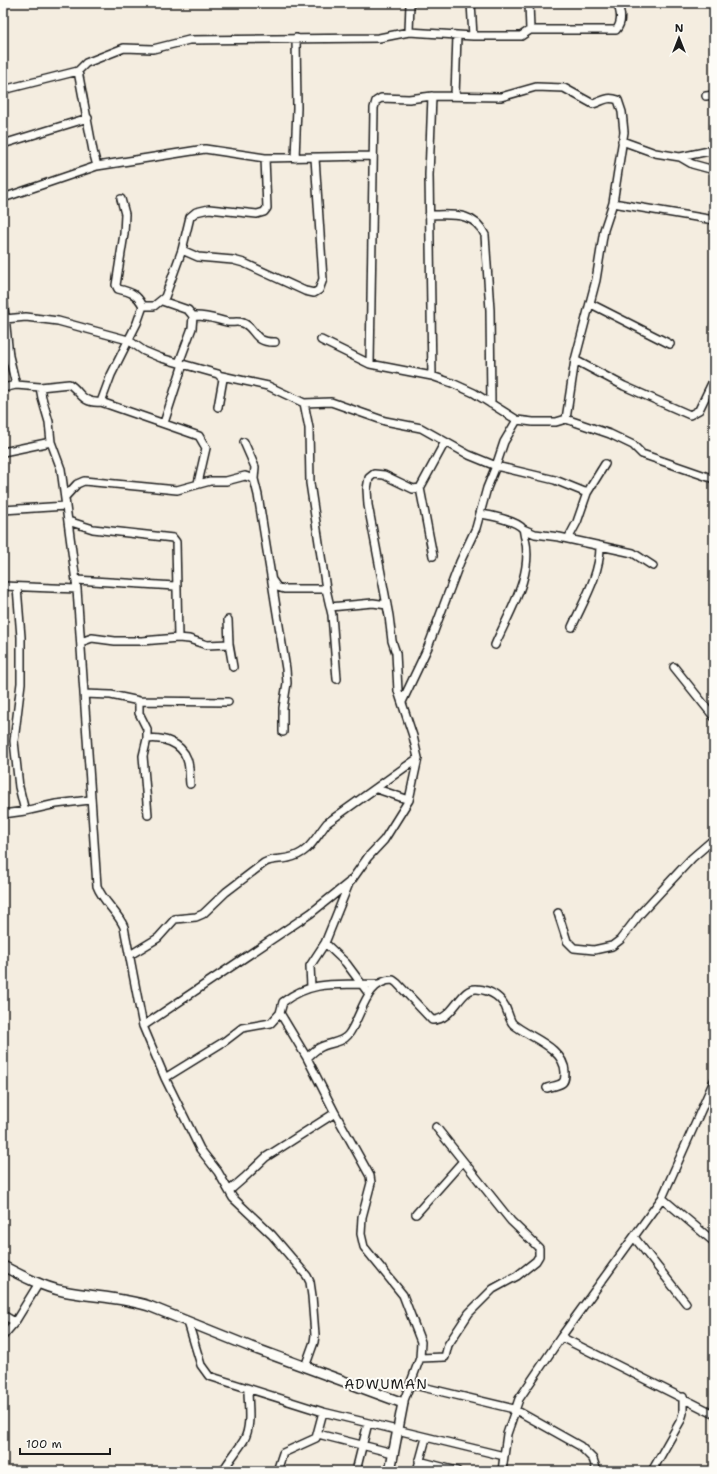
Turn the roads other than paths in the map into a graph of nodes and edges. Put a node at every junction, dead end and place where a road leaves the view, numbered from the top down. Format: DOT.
graph roads {
  1 [pos="410,3"];
  2 [pos="471,3"];
  3 [pos="529,3"];
  4 [pos="617,3"];
  5 [pos="530,30"];
  6 [pos="409,32"];
  7 [pos="457,35"];
  8 [pos="473,36"];
  9 [pos="296,38"];
  10 [pos="78,70"];
  11 [pos="3,90"];
  12 [pos="714,95"];
  13 [pos="432,96"];
  14 [pos="455,96"];
  15 [pos="706,96"];
  16 [pos="88,118"];
  17 [pos="622,142"];
  18 [pos="3,144"];
  19 [pos="714,150"];
  20 [pos="372,156"];
  21 [pos="680,157"];
  22 [pos="265,158"];
  23 [pos="295,158"];
  24 [pos="316,158"];
  25 [pos="97,166"];
  26 [pos="714,170"];
  27 [pos="3,198"];
  28 [pos="121,199"];
  29 [pos="612,203"];
  30 [pos="429,214"];
  31 [pos="714,220"];
  32 [pos="182,250"];
  33 [pos="3,297"];
  34 [pos="162,301"];
  35 [pos="591,304"];
  36 [pos="143,306"];
  37 [pos="193,316"];
  38 [pos="5,319"];
  39 [pos="128,340"];
  40 [pos="321,340"];
  41 [pos="274,342"];
  42 [pos="670,344"];
  43 [pos="575,360"];
  44 [pos="181,364"];
  45 [pos="370,364"];
  46 [pos="222,376"];
  47 [pos="432,376"];
  48 [pos="714,379"];
  49 [pos="16,385"];
  50 [pos="40,387"];
  51 [pos="3,388"];
  52 [pos="101,402"];
  53 [pos="304,403"];
  54 [pos="492,404"];
  55 [pos="218,407"];
  56 [pos="566,419"];
  57 [pos="517,420"];
  58 [pos="164,423"];
  59 [pos="51,442"];
  60 [pos="244,442"];
  61 [pos="445,442"];
  62 [pos="3,452"];
  63 [pos="605,464"];
  64 [pos="496,466"];
  65 [pos="254,479"];
  66 [pos="714,479"];
  67 [pos="198,483"];
  68 [pos="420,488"];
  69 [pos="587,493"];
  70 [pos="64,497"];
  71 [pos="66,506"];
  72 [pos="3,510"];
  73 [pos="480,514"];
  74 [pos="68,521"];
  75 [pos="523,529"];
  76 [pos="568,540"];
  77 [pos="600,547"];
  78 [pos="433,556"];
  79 [pos="653,566"];
  80 [pos="270,579"];
  81 [pos="76,580"];
  82 [pos="3,586"];
  83 [pos="176,586"];
  84 [pos="17,587"];
  85 [pos="77,589"];
  86 [pos="326,589"];
  87 [pos="387,605"];
  88 [pos="330,607"];
  89 [pos="228,620"];
  90 [pos="572,627"];
  91 [pos="178,638"];
  92 [pos="81,642"];
  93 [pos="229,644"];
  94 [pos="495,645"];
  95 [pos="233,667"];
  96 [pos="674,667"];
  97 [pos="337,679"];
  98 [pos="84,694"];
  99 [pos="138,701"];
  100 [pos="228,702"];
  101 [pos="402,702"];
  102 [pos="714,717"];
  103 [pos="283,732"];
  104 [pos="147,739"];
  105 [pos="418,758"];
  106 [pos="190,784"];
  107 [pos="377,789"];
  108 [pos="90,800"];
  109 [pos="409,800"];
  110 [pos="25,811"];
  111 [pos="3,814"];
  112 [pos="148,815"];
  113 [pos="714,839"];
  114 [pos="350,880"];
  115 [pos="558,912"];
  116 [pos="325,943"];
  117 [pos="130,955"];
  118 [pos="378,984"];
  119 [pos="361,985"];
  120 [pos="311,987"];
  121 [pos="369,994"];
  122 [pos="280,1013"];
  123 [pos="143,1026"];
  124 [pos="307,1058"];
  125 [pos="165,1078"];
  126 [pos="714,1081"];
  127 [pos="547,1088"];
  128 [pos="335,1113"];
  129 [pos="436,1127"];
  130 [pos="463,1161"];
  131 [pos="229,1190"];
  132 [pos="662,1198"];
  133 [pos="416,1214"];
  134 [pos="634,1237"];
  135 [pos="714,1242"];
  136 [pos="3,1266"];
  137 [pos="39,1283"];
  138 [pos="686,1303"];
  139 [pos="3,1315"];
  140 [pos="15,1322"];
  141 [pos="188,1322"];
  142 [pos="3,1336"];
  143 [pos="561,1337"];
  144 [pos="420,1358"];
  145 [pos="305,1367"];
  146 [pos="410,1384"];
  147 [pos="248,1390"];
  148 [pos="683,1397"];
  149 [pos="403,1403"];
  150 [pos="514,1409"];
  151 [pos="323,1412"];
  152 [pos="714,1414"];
  153 [pos="368,1423"];
  154 [pos="397,1430"];
  155 [pos="318,1434"];
  156 [pos="426,1438"];
  157 [pos="362,1445"];
  158 [pos="393,1453"];
  159 [pos="504,1456"];
  160 [pos="419,1461"];
  161 [pos="223,1471"];
  162 [pos="277,1471"];
  163 [pos="356,1471"];
  164 [pos="390,1471"];
  165 [pos="417,1471"];
  166 [pos="457,1471"];
  167 [pos="502,1471"];
  168 [pos="597,1471"];
  169 [pos="652,1471"];
  1 -- 6 [label="street"];
  2 -- 8 [label="street"];
  3 -- 5 [label="street"];
  4 -- 5 [label="street"];
  5 -- 8 [label="street"];
  6 -- 7 [label="street"];
  6 -- 9 [label="street"];
  7 -- 8 [label="street"];
  7 -- 14 [label="street"];
  9 -- 10 [label="street"];
  9 -- 23 [label="street"];
  10 -- 11 [label="street"];
  10 -- 16 [label="street"];
  12 -- 15 [label="street"];
  13 -- 14 [label="street"];
  13 -- 20 [label="street"];
  13 -- 30 [label="street"];
  14 -- 17 [label="street"];
  16 -- 18 [label="street"];
  16 -- 25 [label="street"];
  17 -- 21 [label="street"];
  17 -- 29 [label="street"];
  19 -- 21 [label="street"];
  20 -- 24 [label="street"];
  20 -- 45 [label="street"];
  21 -- 26 [label="street"];
  22 -- 23 [label="street"];
  22 -- 25 [label="street"];
  22 -- 32 [label="street"];
  23 -- 24 [label="street"];
  24 -- 32 [label="street"];
  25 -- 27 [label="street"];
  28 -- 36 [label="street"];
  29 -- 31 [label="street"];
  29 -- 35 [label="street"];
  30 -- 47 [label="street"];
  30 -- 54 [label="street"];
  32 -- 34 [label="street"];
  33 -- 38 [label="street"];
  34 -- 36 [label="street"];
  34 -- 37 [label="street"];
  35 -- 42 [label="street"];
  35 -- 43 [label="street"];
  36 -- 39 [label="street"];
  37 -- 41 [label="street"];
  37 -- 44 [label="street"];
  38 -- 39 [label="street"];
  38 -- 49 [label="street"];
  39 -- 44 [label="street"];
  39 -- 52 [label="street"];
  40 -- 45 [label="street"];
  43 -- 48 [label="street"];
  43 -- 56 [label="street"];
  44 -- 46 [label="street"];
  44 -- 58 [label="street"];
  45 -- 47 [label="street"];
  46 -- 53 [label="street"];
  46 -- 55 [label="street"];
  47 -- 54 [label="street"];
  49 -- 50 [label="street"];
  49 -- 51 [label="street"];
  50 -- 52 [label="street"];
  50 -- 59 [label="street"];
  52 -- 58 [label="street"];
  53 -- 61 [label="street"];
  53 -- 86 [label="street"];
  54 -- 57 [label="street"];
  56 -- 57 [label="street"];
  56 -- 66 [label="street"];
  57 -- 64 [label="street"];
  58 -- 67 [label="street"];
  59 -- 62 [label="street"];
  59 -- 70 [label="street"];
  60 -- 65 [label="street"];
  61 -- 64 [label="street"];
  61 -- 68 [label="street"];
  63 -- 69 [label="street"];
  64 -- 69 [label="street"];
  64 -- 73 [label="street"];
  65 -- 67 [label="street"];
  65 -- 80 [label="street"];
  67 -- 70 [label="street"];
  68 -- 78 [label="street"];
  68 -- 87 [label="street"];
  69 -- 76 [label="street"];
  70 -- 71 [label="street"];
  71 -- 72 [label="street"];
  71 -- 74 [label="street"];
  73 -- 75 [label="street"];
  73 -- 101 [label="street"];
  74 -- 81 [label="street"];
  74 -- 83 [label="street"];
  75 -- 76 [label="street"];
  75 -- 94 [label="street"];
  76 -- 77 [label="street"];
  77 -- 79 [label="street"];
  77 -- 90 [label="street"];
  80 -- 86 [label="street"];
  80 -- 103 [label="street"];
  81 -- 83 [label="street"];
  81 -- 85 [label="street"];
  82 -- 84 [label="street"];
  83 -- 91 [label="street"];
  84 -- 85 [label="street"];
  84 -- 110 [label="street"];
  85 -- 92 [label="street"];
  86 -- 88 [label="street"];
  87 -- 88 [label="street"];
  87 -- 101 [label="street"];
  88 -- 97 [label="street"];
  89 -- 93 [label="street"];
  91 -- 92 [label="street"];
  91 -- 93 [label="street"];
  92 -- 98 [label="street"];
  93 -- 95 [label="street"];
  96 -- 102 [label="street"];
  98 -- 99 [label="street"];
  98 -- 108 [label="street"];
  99 -- 100 [label="street"];
  99 -- 104 [label="street"];
  101 -- 105 [label="street"];
  104 -- 106 [label="street"];
  104 -- 112 [label="street"];
  105 -- 107 [label="street"];
  105 -- 109 [label="street"];
  107 -- 109 [label="street"];
  107 -- 117 [label="street"];
  108 -- 110 [label="street"];
  108 -- 117 [label="street"];
  109 -- 114 [label="street"];
  110 -- 111 [label="street"];
  113 -- 115 [label="street"];
  114 -- 116 [label="street"];
  114 -- 123 [label="street"];
  116 -- 119 [label="street"];
  116 -- 120 [label="street"];
  117 -- 123 [label="street"];
  118 -- 119 [label="street"];
  118 -- 121 [label="street"];
  118 -- 127 [label="street"];
  119 -- 120 [label="street"];
  119 -- 121 [label="street"];
  120 -- 122 [label="street"];
  121 -- 124 [label="street"];
  122 -- 124 [label="street"];
  122 -- 125 [label="street"];
  123 -- 125 [label="street"];
  124 -- 128 [label="street"];
  125 -- 131 [label="street"];
  126 -- 132 [label="street"];
  128 -- 131 [label="street"];
  128 -- 144 [label="street"];
  129 -- 130 [label="street"];
  130 -- 133 [label="street"];
  130 -- 144 [label="street"];
  131 -- 145 [label="street"];
  132 -- 134 [label="street"];
  132 -- 135 [label="street"];
  134 -- 138 [label="street"];
  134 -- 143 [label="street"];
  136 -- 137 [label="street"];
  137 -- 140 [label="street"];
  137 -- 141 [label="street"];
  139 -- 140 [label="street"];
  140 -- 142 [label="street"];
  141 -- 145 [label="street"];
  141 -- 147 [label="street"];
  143 -- 148 [label="street"];
  143 -- 150 [label="street"];
  144 -- 146 [label="street"];
  145 -- 149 [label="street"];
  146 -- 149 [label="street"];
  146 -- 150 [label="street"];
  147 -- 151 [label="street"];
  147 -- 161 [label="street"];
  148 -- 152 [label="street"];
  148 -- 169 [label="street"];
  149 -- 154 [label="street"];
  150 -- 159 [label="street"];
  150 -- 168 [label="street"];
  151 -- 153 [label="street"];
  151 -- 155 [label="street"];
  153 -- 154 [label="street"];
  153 -- 157 [label="street"];
  154 -- 156 [label="street"];
  154 -- 158 [label="street"];
  155 -- 157 [label="street"];
  155 -- 162 [label="street"];
  156 -- 159 [label="street"];
  156 -- 160 [label="street"];
  157 -- 158 [label="street"];
  157 -- 163 [label="street"];
  158 -- 164 [label="street"];
  159 -- 167 [label="street"];
  160 -- 165 [label="street"];
  160 -- 166 [label="street"];
}
